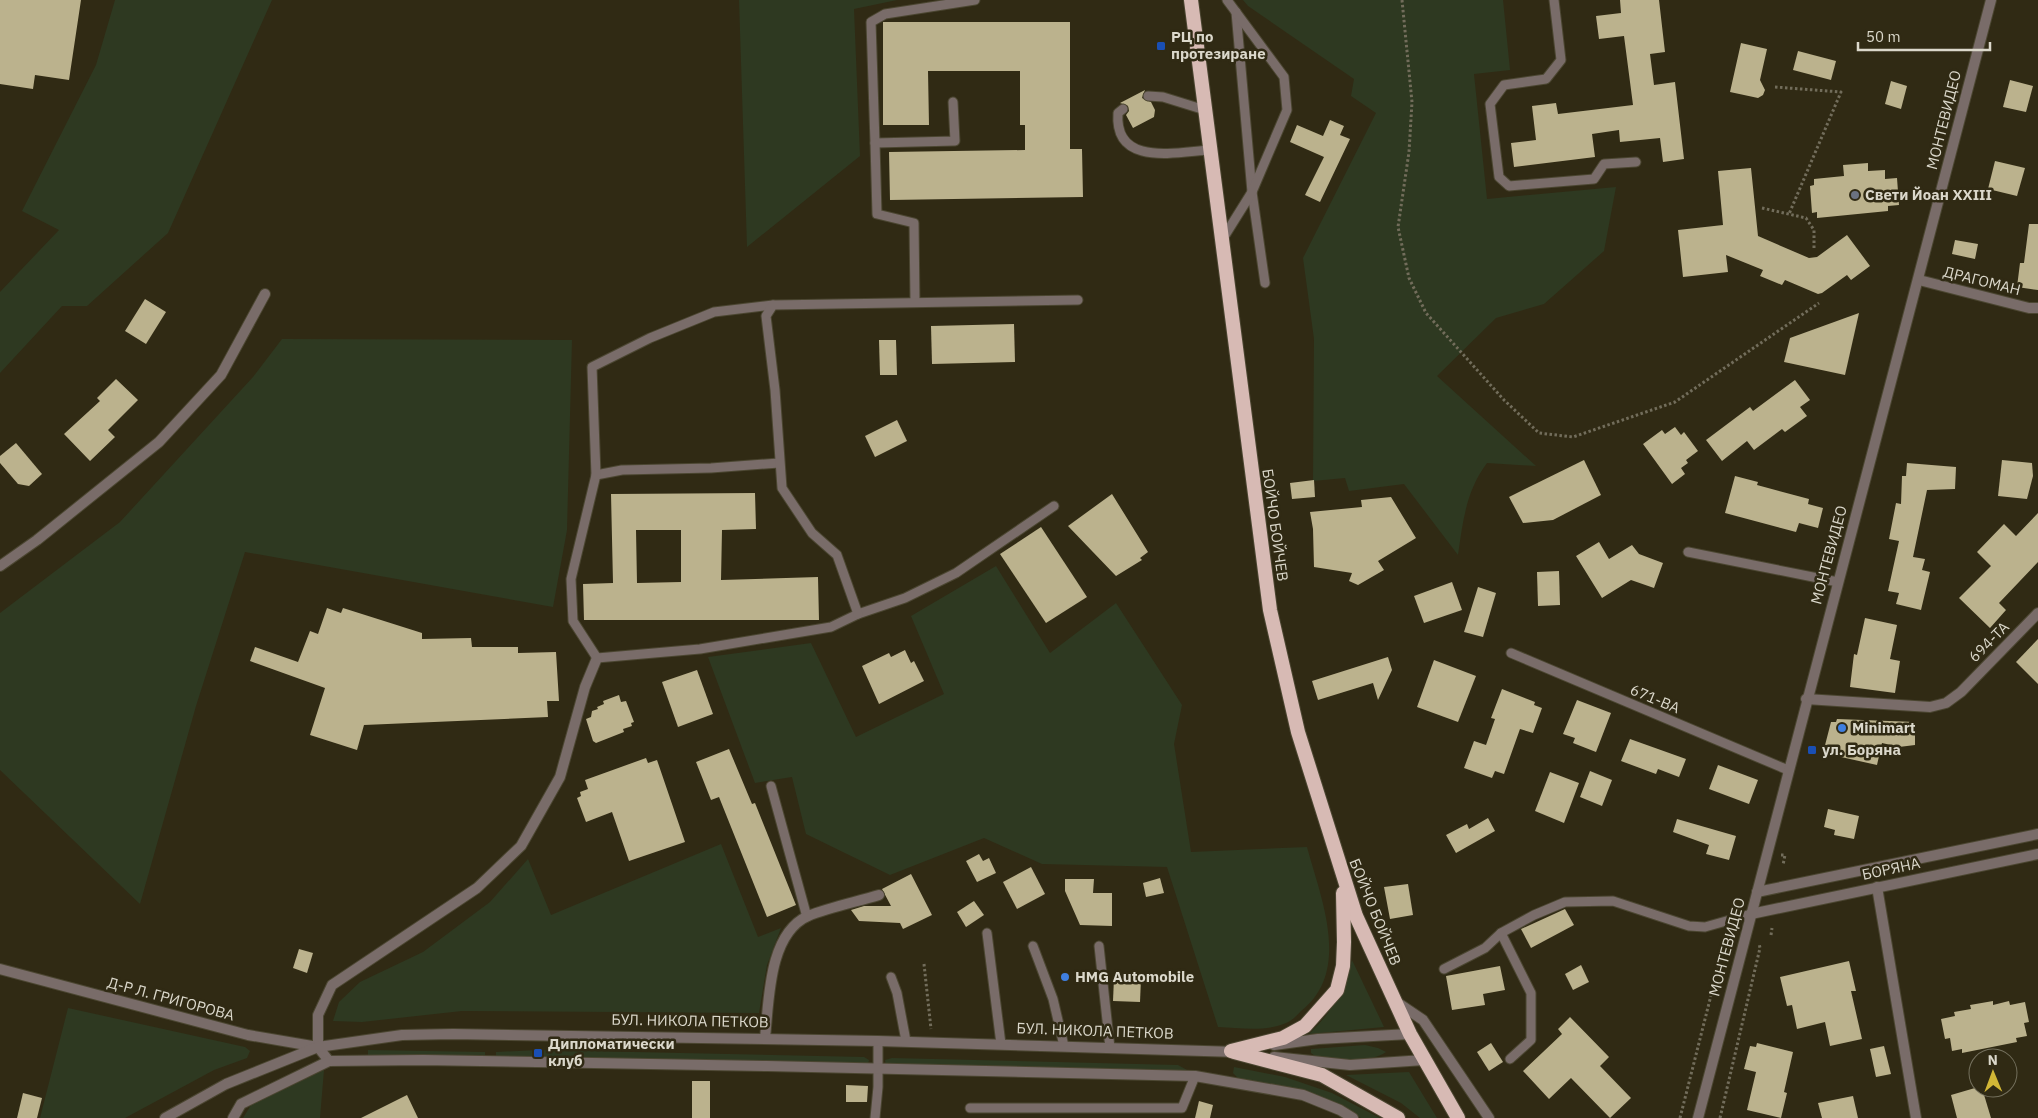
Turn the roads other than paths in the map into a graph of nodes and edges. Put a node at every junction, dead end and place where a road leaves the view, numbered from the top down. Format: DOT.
graph roads {
  1 [pos="975,0"];
  2 [pos="1191,0"];
  3 [pos="1227,0"];
  4 [pos="1554,0"];
  5 [pos="1991,0"];
  6 [pos="1236,11"];
  7 [pos="1148,96"];
  8 [pos="953,102"];
  9 [pos="1123,109"];
  10 [pos="1205,110"];
  11 [pos="875,143"];
  12 [pos="1210,150"];
  13 [pos="1636,162"];
  14 [pos="1252,192"];
  15 [pos="1222,240"];
  16 [pos="1919,280"];
  17 [pos="1265,283"];
  18 [pos="265,294"];
  19 [pos="1078,300"];
  20 [pos="915,302"];
  21 [pos="773,305"];
  22 [pos="2038,308"];
  23 [pos="779,463"];
  24 [pos="596,475"];
  25 [pos="1054,506"];
  26 [pos="1688,552"];
  27 [pos="0,566"];
  28 [pos="1838,582"];
  29 [pos="858,614"];
  30 [pos="2038,614"];
  31 [pos="1511,653"];
  32 [pos="597,658"];
  33 [pos="1806,699"];
  34 [pos="1788,770"];
  35 [pos="771,786"];
  36 [pos="2038,834"];
  37 [pos="2038,854"];
  38 [pos="1343,879"];
  39 [pos="1877,887"];
  40 [pos="1757,892"];
  41 [pos="879,894"];
  42 [pos="1751,914"];
  43 [pos="807,917"];
  44 [pos="987,933"];
  45 [pos="1501,933"];
  46 [pos="1033,946"];
  47 [pos="1099,946"];
  48 [pos="0,969"];
  49 [pos="1444,969"];
  50 [pos="891,977"];
  51 [pos="1394,1000"];
  52 [pos="1410,1034"];
  53 [pos="765,1038"];
  54 [pos="878,1041"];
  55 [pos="906,1041"];
  56 [pos="1001,1044"];
  57 [pos="1064,1046"];
  58 [pos="318,1047"];
  59 [pos="1110,1048"];
  60 [pos="1231,1051"];
  61 [pos="1510,1059"];
  62 [pos="1424,1060"];
  63 [pos="329,1061"];
  64 [pos="878,1068"];
  65 [pos="1195,1076"];
  66 [pos="970,1108"];
  67 [pos="1339,1114"];
  68 [pos="165,1118"];
  69 [pos="232,1118"];
  70 [pos="875,1118"];
  71 [pos="1353,1118"];
  72 [pos="1398,1118"];
  73 [pos="1458,1118"];
  74 [pos="1488,1118"];
  75 [pos="1698,1118"];
  76 [pos="1916,1118"];
  1 -- 11 [label="lane"];
  2 -- 10 [label="highway, БОЙЧО БОЙЧЕВ"];
  3 -- 6 [label="lane"];
  4 -- 13 [label="lane"];
  5 -- 16 [label="street, МОНТЕВИДЕО"];
  6 -- 14 [label="lane"];
  6 -- 14 [label="lane"];
  7 -- 10 [label="lane"];
  8 -- 11 [label="lane"];
  9 -- 12 [label="lane"];
  10 -- 12 [label="highway, БОЙЧО БОЙЧЕВ"];
  11 -- 20 [label="lane"];
  12 -- 15 [label="highway, БОЙЧО БОЙЧЕВ"];
  14 -- 15 [label="lane"];
  14 -- 17 [label="lane"];
  15 -- 38 [label="highway, БОЙЧО БОЙЧЕВ"];
  16 -- 22 [label="street, ДРАГОМАН"];
  16 -- 28 [label="street, МОНТЕВИДЕО"];
  18 -- 27 [label="street"];
  19 -- 20 [label="lane"];
  20 -- 21 [label="lane"];
  21 -- 23 [label="lane"];
  21 -- 24 [label="lane"];
  23 -- 24 [label="lane"];
  23 -- 29 [label="lane"];
  24 -- 32 [label="lane"];
  25 -- 29 [label="lane"];
  26 -- 28 [label="lane"];
  28 -- 33 [label="street, МОНТЕВИДЕО"];
  29 -- 32 [label="lane"];
  30 -- 33 [label="street, 694-ТА"];
  31 -- 34 [label="lane, 671-ВА"];
  32 -- 58 [label="street"];
  33 -- 34 [label="street, МОНТЕВИДЕО"];
  34 -- 40 [label="street, МОНТЕВИДЕО"];
  35 -- 43 [label="lane"];
  36 -- 40 [label="street, БОРЯНА"];
  37 -- 39 [label="street, БОРЯНА"];
  38 -- 51 [label="highway, БОЙЧО БОЙЧЕВ"];
  38 -- 60 [label="highway"];
  39 -- 42 [label="street, БОРЯНА"];
  39 -- 76 [label="street"];
  40 -- 42 [label="street, МОНТЕВИДЕО"];
  41 -- 43 [label="street"];
  42 -- 45 [label="lane"];
  42 -- 75 [label="street, МОНТЕВИДЕО"];
  43 -- 53 [label="street"];
  44 -- 56 [label="lane"];
  45 -- 49 [label="lane"];
  45 -- 61 [label="lane"];
  46 -- 57 [label="lane"];
  47 -- 59 [label="lane"];
  48 -- 58 [label="street, Д-Р Л. ГРИГОРОВА"];
  50 -- 55 [label="lane"];
  51 -- 52 [label="highway, БОЙЧО БОЙЧЕВ"];
  51 -- 74 [label="street"];
  52 -- 60 [label="street, БУЛ. НИКОЛА ПЕТКОВ"];
  52 -- 62 [label="highway"];
  53 -- 54 [label="street, БУЛ. НИКОЛА ПЕТКОВ"];
  53 -- 58 [label="street, БУЛ. НИКОЛА ПЕТКОВ"];
  54 -- 55 [label="street, БУЛ. НИКОЛА ПЕТКОВ"];
  54 -- 64 [label="lane"];
  55 -- 56 [label="street, БУЛ. НИКОЛА ПЕТКОВ"];
  56 -- 57 [label="street, БУЛ. НИКОЛА ПЕТКОВ"];
  57 -- 59 [label="street, БУЛ. НИКОЛА ПЕТКОВ"];
  58 -- 63 [label="street"];
  58 -- 68 [label="street, БУЛ. НИКОЛА ПЕТКОВ"];
  59 -- 60 [label="street, БУЛ. НИКОЛА ПЕТКОВ"];
  60 -- 62 [label="street, БУЛ. НИКОЛА ПЕТКОВ"];
  60 -- 72 [label="highway"];
  62 -- 73 [label="highway"];
  63 -- 64 [label="street"];
  63 -- 69 [label="street"];
  64 -- 65 [label="street"];
  64 -- 70 [label="lane"];
  65 -- 66 [label="lane"];
  65 -- 67 [label="street"];
  67 -- 71 [label="street"];
}
